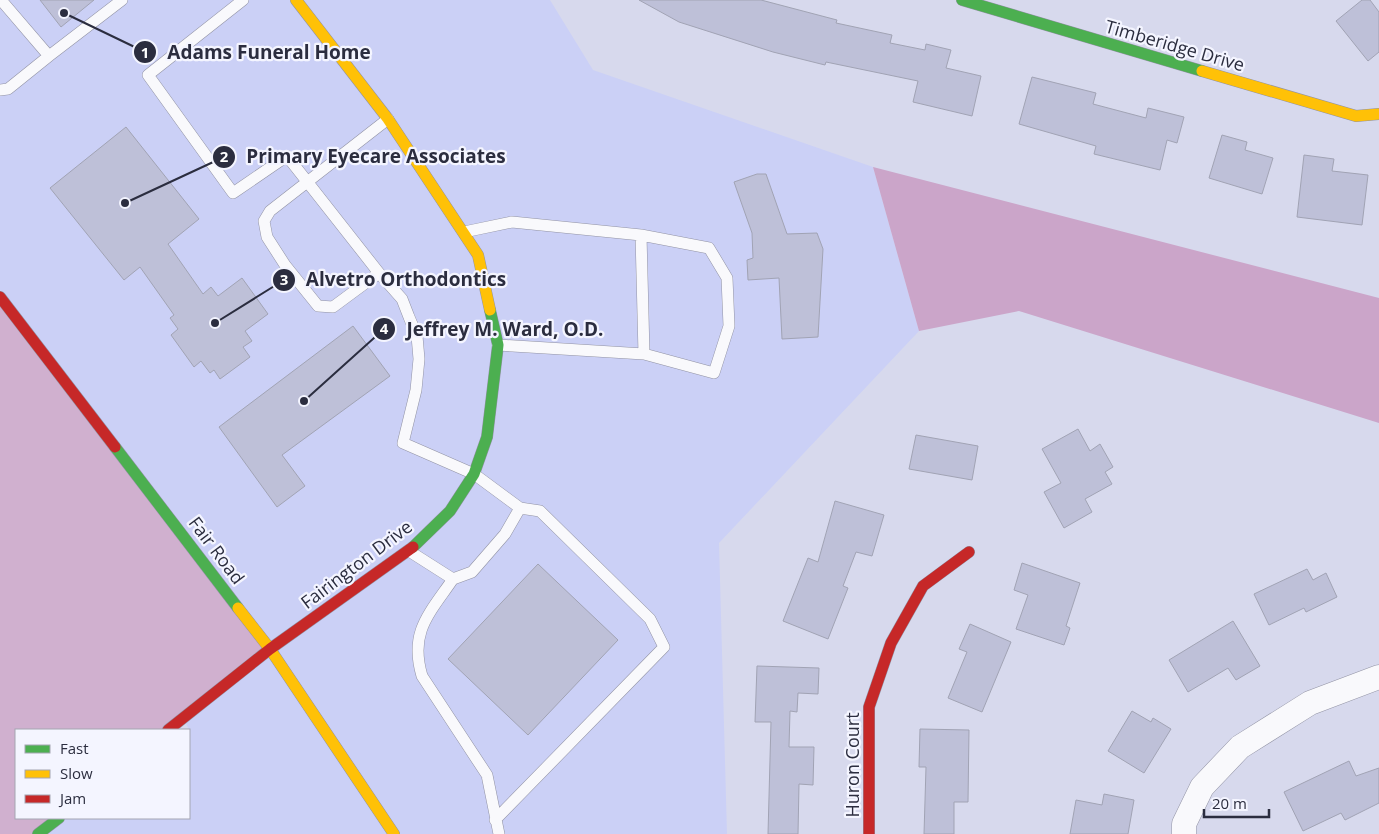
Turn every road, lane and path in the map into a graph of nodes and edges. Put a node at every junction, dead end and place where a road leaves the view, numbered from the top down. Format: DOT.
graph roads {
  1 [pos="1,0"];
  2 [pos="122,0"];
  3 [pos="243,0"];
  4 [pos="296,0"];
  5 [pos="962,0"];
  6 [pos="49,56"];
  7 [pos="0,90"];
  8 [pos="1379,114"];
  9 [pos="388,119"];
  10 [pos="307,182"];
  11 [pos="463,232"];
  12 [pos="641,234"];
  13 [pos="379,273"];
  14 [pos="0,297"];
  15 [pos="498,345"];
  16 [pos="644,354"];
  17 [pos="474,474"];
  18 [pos="520,508"];
  19 [pos="410,551"];
  20 [pos="969,552"];
  21 [pos="453,579"];
  22 [pos="270,649"];
  23 [pos="1379,676"];
  24 [pos="169,729"];
  25 [pos="57,819"];
  26 [pos="495,820"];
  27 [pos="38,834"];
  28 [pos="394,834"];
  29 [pos="499,834"];
  30 [pos="869,834"];
  31 [pos="1184,834"];
  1 -- 6 [label="lane"];
  2 -- 6 [label="lane"];
  3 -- 10 [label="lane"];
  4 -- 9 [label="street, Fairington Drive"];
  5 -- 8 [label="street, Timberidge Drive"];
  6 -- 7 [label="lane"];
  9 -- 10 [label="lane"];
  9 -- 11 [label="street, Fairington Drive"];
  10 -- 13 [label="lane"];
  10 -- 13 [label="lane"];
  11 -- 12 [label="lane"];
  11 -- 15 [label="street, Fairington Drive"];
  12 -- 16 [label="lane"];
  12 -- 16 [label="lane"];
  13 -- 17 [label="lane"];
  14 -- 22 [label="street, Fair Road"];
  15 -- 16 [label="lane"];
  15 -- 17 [label="street, Fairington Drive"];
  17 -- 18 [label="lane"];
  17 -- 19 [label="street, Fairington Drive"];
  18 -- 21 [label="lane"];
  18 -- 26 [label="lane"];
  19 -- 21 [label="lane"];
  19 -- 22 [label="street, Fairington Drive"];
  20 -- 30 [label="street, Huron Court"];
  21 -- 26 [label="lane"];
  22 -- 24 [label="street, Fairington Drive"];
  22 -- 28 [label="street, Fair Road"];
  23 -- 31 [label="street"];
  25 -- 27 [label="street"];
  26 -- 29 [label="lane"];
}
